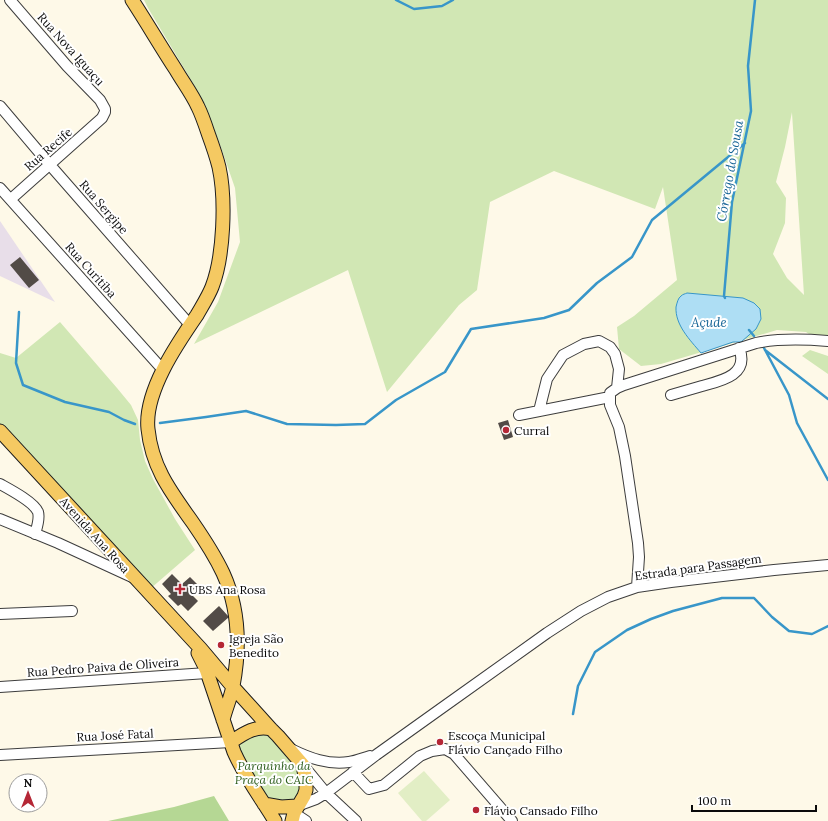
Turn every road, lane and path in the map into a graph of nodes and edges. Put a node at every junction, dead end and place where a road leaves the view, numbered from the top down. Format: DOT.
graph roads {
  1 [pos="10,0"];
  2 [pos="132,0"];
  3 [pos="0,106"];
  4 [pos="102,118"];
  5 [pos="50,164"];
  6 [pos="0,188"];
  7 [pos="11,199"];
  8 [pos="190,325"];
  9 [pos="828,341"];
  10 [pos="739,348"];
  11 [pos="163,370"];
  12 [pos="617,388"];
  13 [pos="671,395"];
  14 [pos="610,397"];
  15 [pos="539,411"];
  16 [pos="519,415"];
  17 [pos="0,431"];
  18 [pos="0,484"];
  19 [pos="0,519"];
  20 [pos="35,534"];
  21 [pos="828,565"];
  22 [pos="134,578"];
  23 [pos="637,587"];
  24 [pos="72,611"];
  25 [pos="0,614"];
  26 [pos="191,639"];
  27 [pos="207,673"];
  28 [pos="0,687"];
  29 [pos="233,687"];
  30 [pos="223,720"];
  31 [pos="271,729"];
  32 [pos="233,747"];
  33 [pos="288,748"];
  34 [pos="376,754"];
  35 [pos="0,755"];
  36 [pos="303,765"];
  37 [pos="353,772"];
  38 [pos="326,793"];
  39 [pos="264,804"];
  40 [pos="294,814"];
  41 [pos="275,821"];
  42 [pos="306,821"];
  43 [pos="356,821"];
  44 [pos="512,821"];
  1 -- 4 [label="street, Rua Nova Iguaçu"];
  2 -- 8 [label="main road"];
  3 -- 5 [label="street, Rua Sergipe"];
  4 -- 5 [label="street, Rua Recife"];
  5 -- 7 [label="street, Rua Recife"];
  5 -- 8 [label="street, Rua Sergipe"];
  6 -- 7 [label="street, Rua Curitiba"];
  7 -- 11 [label="street, Rua Curitiba"];
  8 -- 11 [label="main road"];
  9 -- 10 [label="street"];
  10 -- 12 [label="street"];
  10 -- 13 [label="street"];
  11 -- 29 [label="main road"];
  12 -- 14 [label="street"];
  12 -- 15 [label="street"];
  14 -- 15 [label="street"];
  14 -- 23 [label="street"];
  15 -- 16 [label="street"];
  17 -- 22 [label="main road, Avenida Ana Rosa"];
  18 -- 20 [label="street"];
  19 -- 20 [label="street"];
  20 -- 22 [label="street"];
  21 -- 23 [label="street, Estrada para Passagem"];
  22 -- 26 [label="main road, Avenida Ana Rosa"];
  23 -- 34 [label="street, Estrada para Passagem"];
  24 -- 25 [label="street"];
  26 -- 27 [label="main road, Avenida Ana Rosa"];
  26 -- 29 [label="main road, Avenida Ana Rosa"];
  27 -- 28 [label="street, Rua Pedro Paiva de Oliveira"];
  27 -- 30 [label="main road, Avenida Ana Rosa"];
  29 -- 30 [label="main road"];
  29 -- 31 [label="main road, Avenida Ana Rosa"];
  30 -- 32 [label="main road, Avenida Ana Rosa"];
  31 -- 32 [label="main road"];
  31 -- 33 [label="main road, Avenida Ana Rosa"];
  32 -- 35 [label="street, Rua José Fatal"];
  32 -- 39 [label="main road, Avenida Ana Rosa"];
  33 -- 34 [label="street"];
  33 -- 36 [label="main road, Avenida Ana Rosa"];
  34 -- 37 [label="street, Estrada para Passagem"];
  36 -- 38 [label="street"];
  36 -- 40 [label="main road"];
  37 -- 38 [label="street, Estrada para Passagem"];
  37 -- 44 [label="street"];
  38 -- 40 [label="street, Estrada para Passagem"];
  38 -- 43 [label="street"];
  39 -- 40 [label="main road"];
  39 -- 41 [label="main road, Avenida Ana Rosa"];
  40 -- 42 [label="street"];
}
